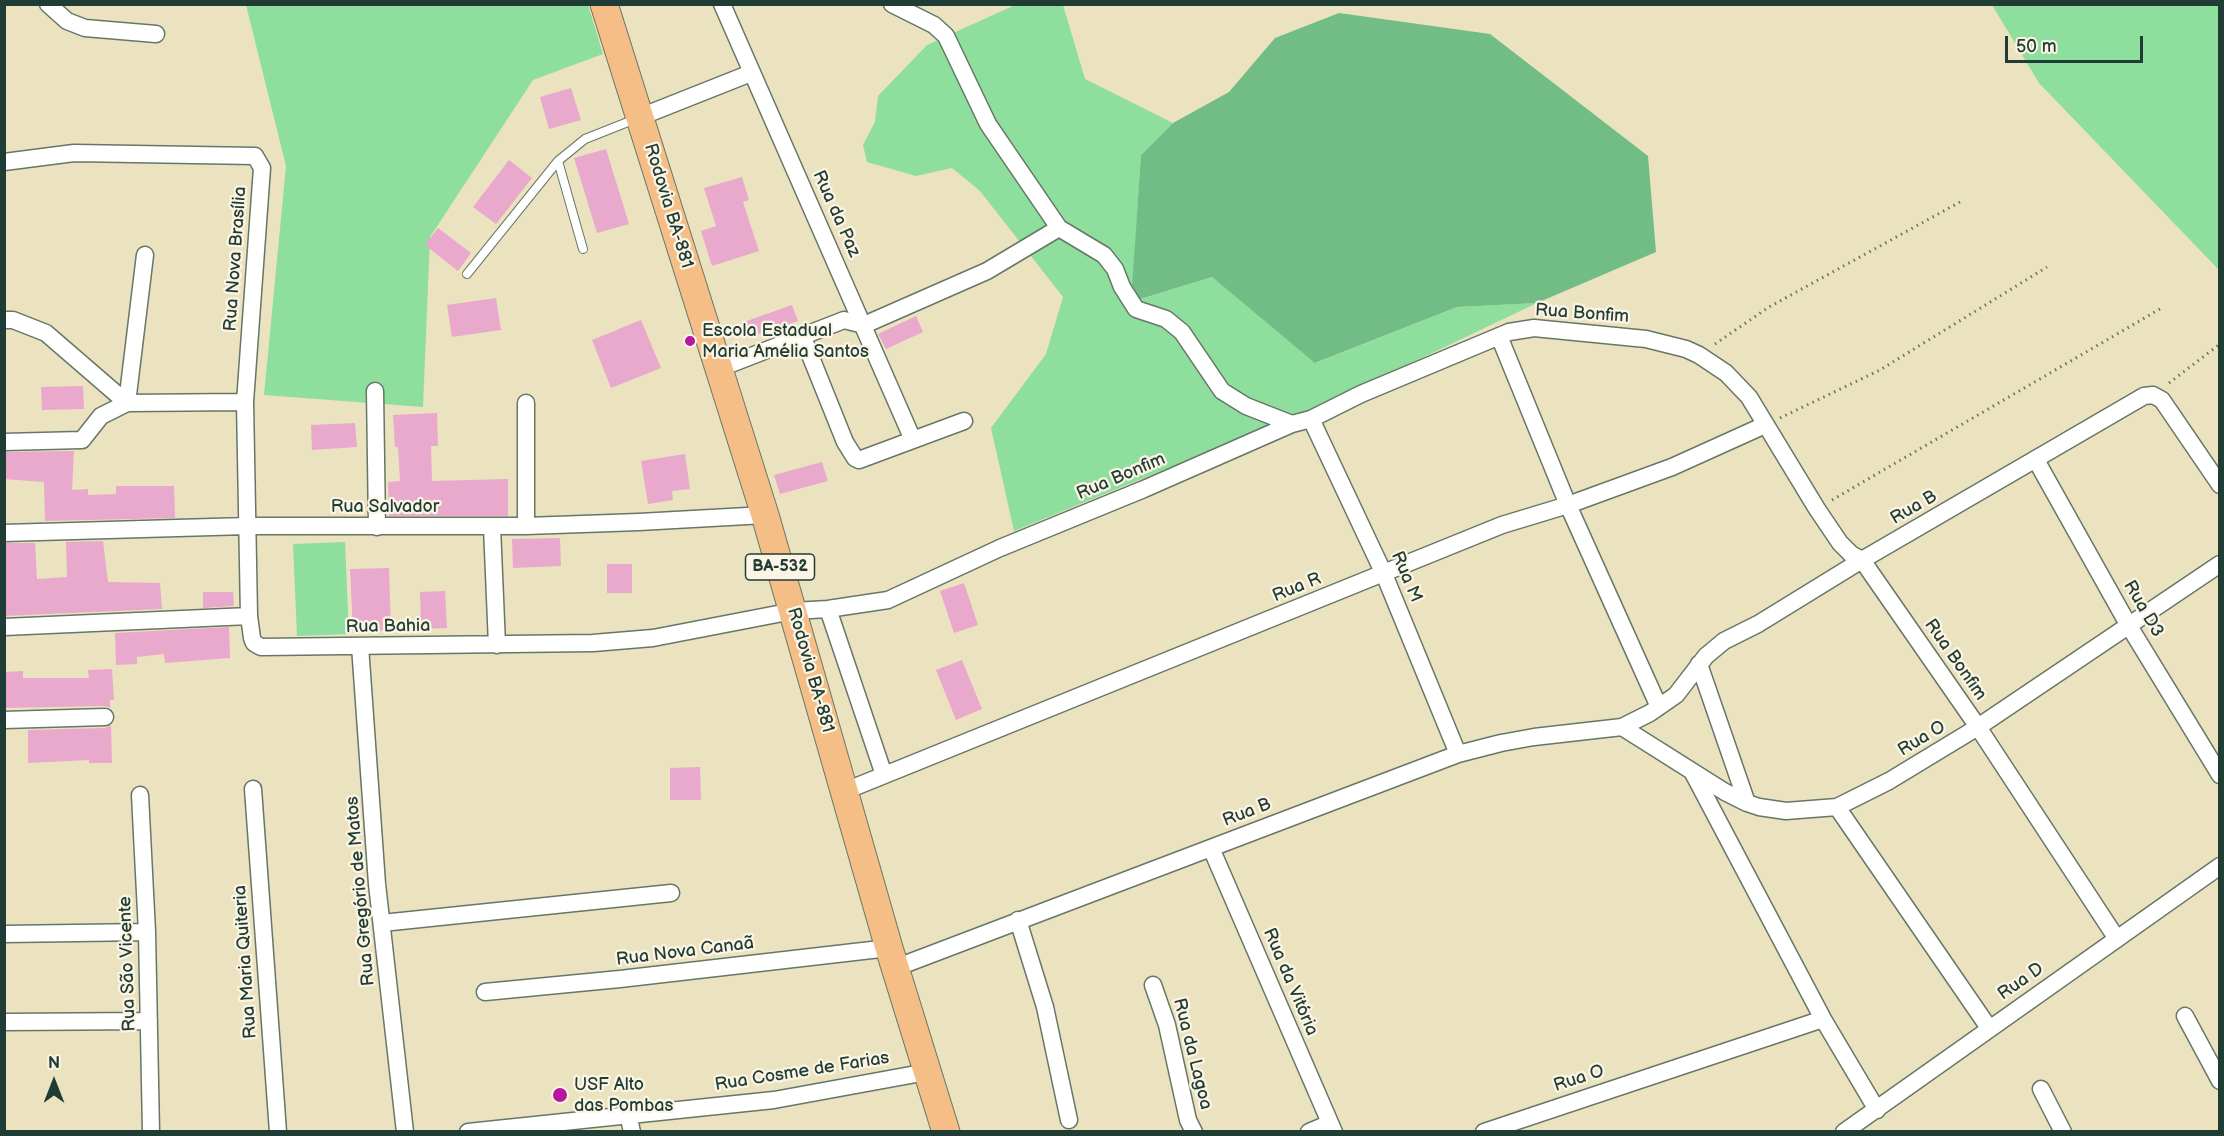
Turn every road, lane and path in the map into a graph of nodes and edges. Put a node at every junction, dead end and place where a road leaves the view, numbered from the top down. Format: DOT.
graph roads {
  1 [pos="48,4"];
  2 [pos="604,4"];
  3 [pos="722,4"];
  4 [pos="892,4"];
  5 [pos="156,34"];
  6 [pos="751,73"];
  7 [pos="640,117"];
  8 [pos="558,161"];
  9 [pos="4,162"];
  10 [pos="1960,202"];
  11 [pos="1059,228"];
  12 [pos="583,249"];
  13 [pos="145,255"];
  14 [pos="2047,267"];
  15 [pos="468,274"];
  16 [pos="2160,309"];
  17 [pos="4,320"];
  18 [pos="864,325"];
  19 [pos="802,335"];
  20 [pos="1499,336"];
  21 [pos="2220,344"];
  22 [pos="1699,355"];
  23 [pos="718,369"];
  24 [pos="375,391"];
  25 [pos="2153,395"];
  26 [pos="245,402"];
  27 [pos="127,403"];
  28 [pos="526,403"];
  29 [pos="1311,418"];
  30 [pos="964,421"];
  31 [pos="1292,424"];
  32 [pos="1765,425"];
  33 [pos="914,440"];
  34 [pos="4,442"];
  35 [pos="2036,460"];
  36 [pos="2220,485"];
  37 [pos="1568,505"];
  38 [pos="1817,509"];
  39 [pos="765,515"];
  40 [pos="247,526"];
  41 [pos="526,526"];
  42 [pos="377,527"];
  43 [pos="492,527"];
  44 [pos="4,533"];
  45 [pos="1862,560"];
  46 [pos="2220,564"];
  47 [pos="1384,574"];
  48 [pos="828,609"];
  49 [pos="793,611"];
  50 [pos="249,616"];
  51 [pos="2129,626"];
  52 [pos="4,627"];
  53 [pos="497,645"];
  54 [pos="360,646"];
  55 [pos="1699,664"];
  56 [pos="1659,707"];
  57 [pos="105,717"];
  58 [pos="4,720"];
  59 [pos="1622,727"];
  60 [pos="1978,727"];
  61 [pos="1458,754"];
  62 [pos="1693,772"];
  63 [pos="884,775"];
  64 [pos="2220,775"];
  65 [pos="253,789"];
  66 [pos="845,791"];
  67 [pos="140,795"];
  68 [pos="1747,803"];
  69 [pos="1837,807"];
  70 [pos="1211,848"];
  71 [pos="2220,866"];
  72 [pos="671,893"];
  73 [pos="1018,920"];
  74 [pos="382,923"];
  75 [pos="147,932"];
  76 [pos="4,934"];
  77 [pos="2116,939"];
  78 [pos="892,958"];
  79 [pos="1153,985"];
  80 [pos="485,992"];
  81 [pos="2185,1016"];
  82 [pos="1823,1019"];
  83 [pos="149,1021"];
  84 [pos="4,1022"];
  85 [pos="1989,1028"];
  86 [pos="927,1072"];
  87 [pos="2220,1081"];
  88 [pos="2041,1089"];
  89 [pos="1876,1110"];
  90 [pos="628,1114"];
  91 [pos="1069,1120"];
  92 [pos="1332,1127"];
  93 [pos="151,1131"];
  94 [pos="278,1131"];
  95 [pos="405,1131"];
  96 [pos="468,1131"];
  97 [pos="632,1131"];
  98 [pos="946,1131"];
  99 [pos="1194,1131"];
  100 [pos="1310,1131"];
  101 [pos="1484,1131"];
  102 [pos="1844,1131"];
  103 [pos="2063,1131"];
  1 -- 5 [label="street"];
  2 -- 7 [label="main road, Rodovia BA-881 / BA-532"];
  3 -- 6 [label="street, Rua da Paz"];
  4 -- 11 [label="street"];
  6 -- 7 [label="street"];
  6 -- 18 [label="street, Rua da Paz"];
  7 -- 8 [label="lane"];
  7 -- 23 [label="main road, Rodovia BA-881 / BA-532"];
  8 -- 12 [label="lane"];
  8 -- 15 [label="lane"];
  9 -- 26 [label="street, Rua Nova Brasília"];
  10 -- 22 [label="path"];
  11 -- 18 [label="street"];
  11 -- 31 [label="street"];
  13 -- 27 [label="street"];
  14 -- 32 [label="path"];
  16 -- 38 [label="path"];
  17 -- 27 [label="street"];
  18 -- 19 [label="street"];
  18 -- 33 [label="street, Rua da Paz"];
  19 -- 23 [label="street"];
  19 -- 33 [label="street"];
  20 -- 22 [label="street, Rua Bonfim"];
  20 -- 29 [label="street, Rua Bonfim"];
  20 -- 37 [label="street"];
  21 -- 25 [label="path"];
  22 -- 32 [label="street, Rua Bonfim"];
  23 -- 39 [label="main road, Rodovia BA-881 / BA-532"];
  24 -- 42 [label="street"];
  25 -- 35 [label="street, Rua B"];
  25 -- 36 [label="street"];
  26 -- 27 [label="street"];
  26 -- 40 [label="street, Rua Nova Brasília"];
  27 -- 34 [label="street"];
  28 -- 41 [label="street"];
  29 -- 31 [label="street, Rua Bonfim"];
  29 -- 47 [label="street, Rua M"];
  30 -- 33 [label="street"];
  31 -- 48 [label="street, Rua Bonfim"];
  32 -- 37 [label="street, Rua R"];
  32 -- 38 [label="street, Rua Bonfim"];
  35 -- 45 [label="street, Rua B"];
  35 -- 51 [label="street, Rua D3"];
  37 -- 47 [label="street, Rua R"];
  37 -- 56 [label="street"];
  38 -- 45 [label="street, Rua Bonfim"];
  39 -- 41 [label="street, Rua Salvador"];
  39 -- 49 [label="main road, Rodovia BA-881 / BA-532"];
  40 -- 42 [label="street, Rua Salvador"];
  40 -- 44 [label="street, Rua Salvador"];
  40 -- 50 [label="street, Rua Nova Brasília"];
  41 -- 43 [label="street, Rua Salvador"];
  42 -- 43 [label="street, Rua Salvador"];
  43 -- 53 [label="street"];
  45 -- 55 [label="street, Rua B"];
  45 -- 60 [label="street, Rua Bonfim"];
  46 -- 51 [label="street, Rua O"];
  47 -- 61 [label="street, Rua M"];
  47 -- 63 [label="street, Rua R"];
  48 -- 49 [label="street, Rua Bonfim"];
  48 -- 63 [label="street"];
  49 -- 53 [label="street, Rua Bahia"];
  49 -- 66 [label="main road, Rodovia BA-881 / BA-532"];
  50 -- 52 [label="street"];
  50 -- 54 [label="street, Rua Bahia"];
  51 -- 60 [label="street, Rua O"];
  51 -- 64 [label="street, Rua D3"];
  53 -- 54 [label="street, Rua Bahia"];
  54 -- 74 [label="street, Rua Gregório de Matos"];
  55 -- 56 [label="street, Rua B"];
  55 -- 68 [label="street"];
  56 -- 59 [label="street, Rua B"];
  57 -- 58 [label="street"];
  59 -- 61 [label="street, Rua B"];
  59 -- 62 [label="street, Rua O"];
  60 -- 69 [label="street, Rua O"];
  60 -- 77 [label="street, Rua Bonfim"];
  61 -- 70 [label="street, Rua B"];
  62 -- 68 [label="street, Rua O"];
  62 -- 82 [label="street"];
  63 -- 66 [label="street, Rua R"];
  65 -- 94 [label="street, Rua Maria Quiteria"];
  66 -- 78 [label="main road, Rodovia BA-881 / BA-532"];
  67 -- 75 [label="street, Rua São Vicente"];
  68 -- 69 [label="street, Rua O"];
  69 -- 85 [label="street"];
  70 -- 73 [label="street, Rua B"];
  70 -- 92 [label="street, Rua da Vitória"];
  71 -- 77 [label="street, Rua D"];
  72 -- 74 [label="street"];
  73 -- 78 [label="street, Rua B"];
  73 -- 91 [label="street"];
  74 -- 95 [label="street, Rua Gregório de Matos"];
  75 -- 76 [label="street"];
  75 -- 83 [label="street, Rua São Vicente"];
  77 -- 85 [label="street, Rua D"];
  78 -- 80 [label="street, Rua Nova Canaã"];
  78 -- 86 [label="main road, Rodovia BA-881 / BA-532"];
  79 -- 99 [label="street, Rua da Lagoa"];
  81 -- 87 [label="street"];
  82 -- 89 [label="street"];
  82 -- 101 [label="street, Rua O"];
  83 -- 84 [label="street"];
  83 -- 93 [label="street, Rua São Vicente"];
  85 -- 89 [label="street, Rua D"];
  86 -- 90 [label="street, Rua Cosme de Farias"];
  86 -- 98 [label="main road, Rodovia BA-881 / BA-532"];
  88 -- 103 [label="street"];
  89 -- 102 [label="street, Rua D"];
  90 -- 96 [label="street, Rua Cosme de Farias"];
  90 -- 97 [label="street"];
  92 -- 100 [label="street"];
}
